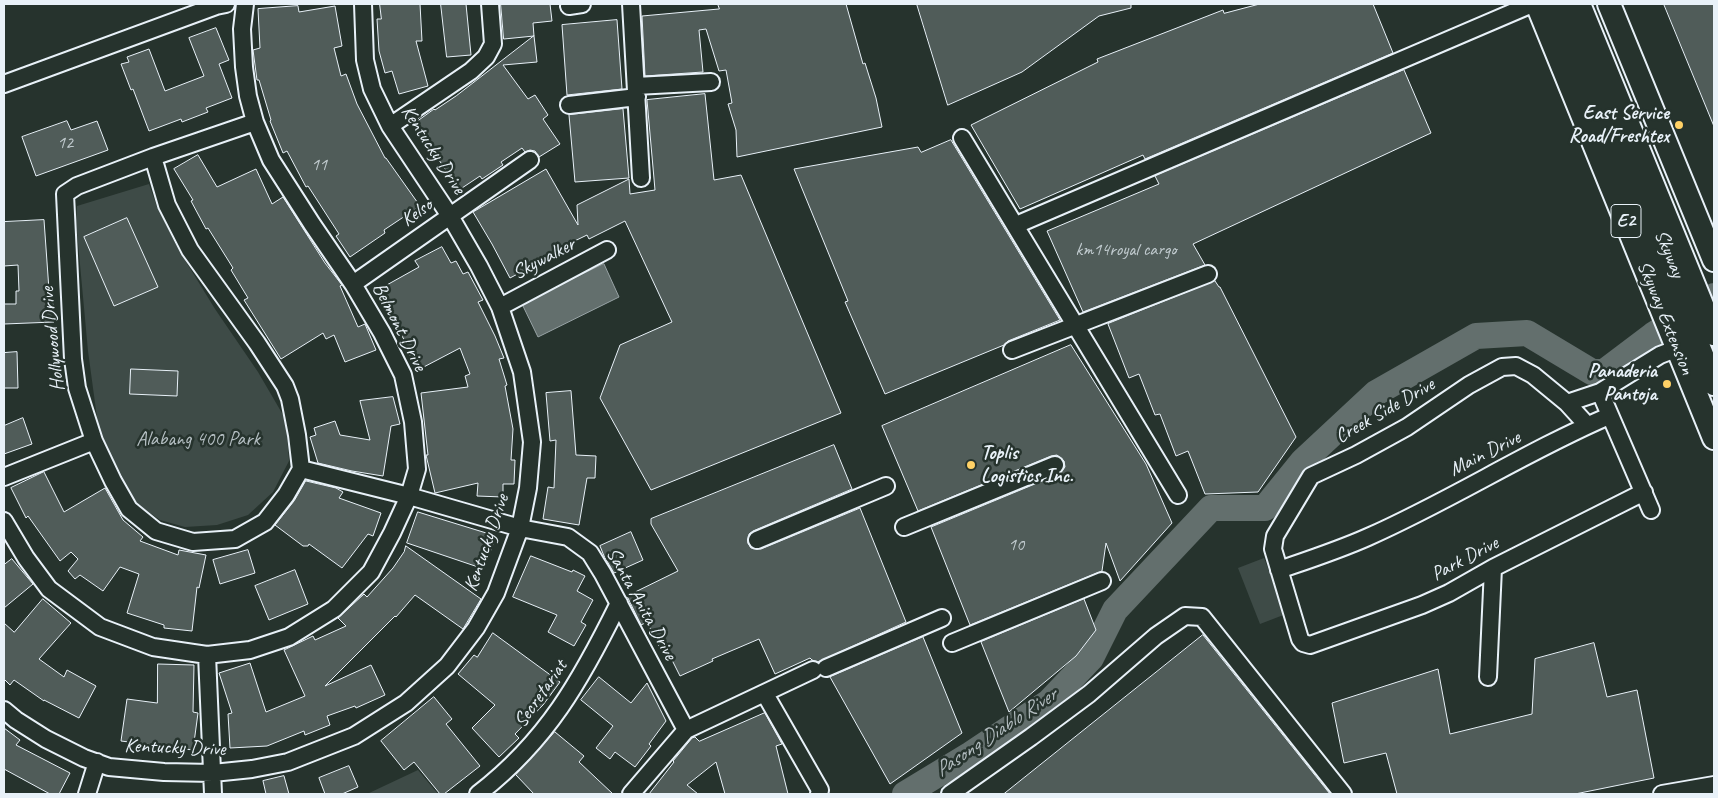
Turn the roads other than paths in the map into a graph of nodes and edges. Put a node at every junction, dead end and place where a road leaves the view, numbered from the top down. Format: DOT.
graph roads {
  1 [pos="226,4"];
  2 [pos="245,4"];
  3 [pos="363,4"];
  4 [pos="490,4"];
  5 [pos="631,4"];
  6 [pos="1534,4"];
  7 [pos="1558,4"];
  8 [pos="1566,4"];
  9 [pos="1579,4"];
  10 [pos="1593,4"];
  11 [pos="1609,4"];
  12 [pos="711,82"];
  13 [pos="4,84"];
  14 [pos="636,91"];
  15 [pos="569,105"];
  16 [pos="255,122"];
  17 [pos="390,126"];
  18 [pos="962,138"];
  19 [pos="153,157"];
  20 [pos="530,160"];
  21 [pos="640,178"];
  22 [pos="450,216"];
  23 [pos="1016,225"];
  24 [pos="607,250"];
  25 [pos="1714,260"];
  26 [pos="1208,274"];
  27 [pos="353,284"];
  28 [pos="1712,293"];
  29 [pos="500,307"];
  30 [pos="1077,325"];
  31 [pos="1714,334"];
  32 [pos="1012,350"];
  33 [pos="1673,350"];
  34 [pos="1714,365"];
  35 [pos="1714,384"];
  36 [pos="1600,392"];
  37 [pos="1567,404"];
  38 [pos="1609,416"];
  39 [pos="1588,425"];
  40 [pos="1714,438"];
  41 [pos="94,441"];
  42 [pos="1055,465"];
  43 [pos="300,469"];
  44 [pos="4,477"];
  45 [pos="886,486"];
  46 [pos="1644,492"];
  47 [pos="1178,495"];
  48 [pos="409,496"];
  49 [pos="1651,510"];
  50 [pos="4,521"];
  51 [pos="904,527"];
  52 [pos="520,528"];
  53 [pos="757,540"];
  54 [pos="1493,568"];
  55 [pos="1279,570"];
  56 [pos="1102,580"];
  57 [pos="619,604"];
  58 [pos="942,618"];
  59 [pos="1300,639"];
  60 [pos="952,643"];
  61 [pos="207,655"];
  62 [pos="1488,677"];
  63 [pos="765,694"];
  64 [pos="4,710"];
  65 [pos="686,730"];
  66 [pos="97,762"];
  67 [pos="213,773"];
  68 [pos="1714,785"];
  69 [pos="87,794"];
  70 [pos="213,794"];
  71 [pos="478,794"];
  72 [pos="631,794"];
  73 [pos="819,794"];
  74 [pos="950,794"];
  75 [pos="1343,794"];
  76 [pos="1662,794"];
  1 -- 13 [label="street"];
  2 -- 16 [label="street, Belmont Drive"];
  3 -- 17 [label="street, Kentucky Drive"];
  4 -- 17 [label="street"];
  5 -- 14 [label="street"];
  6 -- 23 [label="street"];
  6 -- 40 [label="highway, Skyway Extension / E2"];
  7 -- 35 [label="highway, E2"];
  8 -- 34 [label="highway, Skyway / E2"];
  9 -- 31 [label="highway, Skyway / E2"];
  10 -- 28 [label="highway"];
  11 -- 25 [label="highway"];
  12 -- 14 [label="street"];
  14 -- 15 [label="street"];
  14 -- 21 [label="street"];
  16 -- 19 [label="street, Hollywood Drive"];
  16 -- 27 [label="street, Belmont Drive"];
  17 -- 22 [label="street, Kentucky Drive"];
  18 -- 23 [label="street"];
  19 -- 41 [label="street, Hollywood Drive"];
  19 -- 43 [label="street"];
  20 -- 22 [label="street, Kelso"];
  22 -- 27 [label="street, Kelso"];
  22 -- 29 [label="street, Kentucky Drive"];
  23 -- 30 [label="street"];
  24 -- 29 [label="street, Skywalker"];
  26 -- 30 [label="street"];
  27 -- 48 [label="street, Belmont Drive"];
  29 -- 52 [label="street, Kentucky Drive"];
  30 -- 32 [label="street"];
  30 -- 47 [label="street"];
  33 -- 36 [label="street"];
  36 -- 37 [label="street"];
  36 -- 38 [label="street"];
  37 -- 39 [label="street, Creek Side Drive"];
  37 -- 55 [label="street, Creek Side Drive"];
  38 -- 39 [label="street, Main Drive"];
  38 -- 46 [label="street"];
  39 -- 55 [label="street, Main Drive"];
  41 -- 43 [label="street, Hollywood Drive"];
  41 -- 44 [label="street"];
  42 -- 51 [label="street"];
  43 -- 48 [label="street, Santa Anita Drive"];
  45 -- 53 [label="street"];
  46 -- 49 [label="street"];
  46 -- 54 [label="street, Park Drive"];
  48 -- 52 [label="street, Santa Anita Drive"];
  48 -- 61 [label="street, Belmont Drive"];
  50 -- 61 [label="street, Belmont Drive"];
  52 -- 57 [label="street, Santa Anita Drive"];
  52 -- 67 [label="street, Kentucky Drive"];
  54 -- 59 [label="street, Park Drive"];
  54 -- 62 [label="street"];
  55 -- 59 [label="street, Creek Side Drive"];
  56 -- 60 [label="street"];
  57 -- 65 [label="street, Santa Anita Drive"];
  57 -- 71 [label="street, Secretariat"];
  58 -- 63 [label="street"];
  61 -- 67 [label="street"];
  63 -- 65 [label="street"];
  63 -- 73 [label="street"];
  64 -- 66 [label="street, Kentucky Drive"];
  65 -- 72 [label="street"];
  66 -- 67 [label="street, Kentucky Drive"];
  66 -- 69 [label="street"];
  67 -- 70 [label="street"];
  68 -- 76 [label="street"];
  74 -- 75 [label="street"];
}
